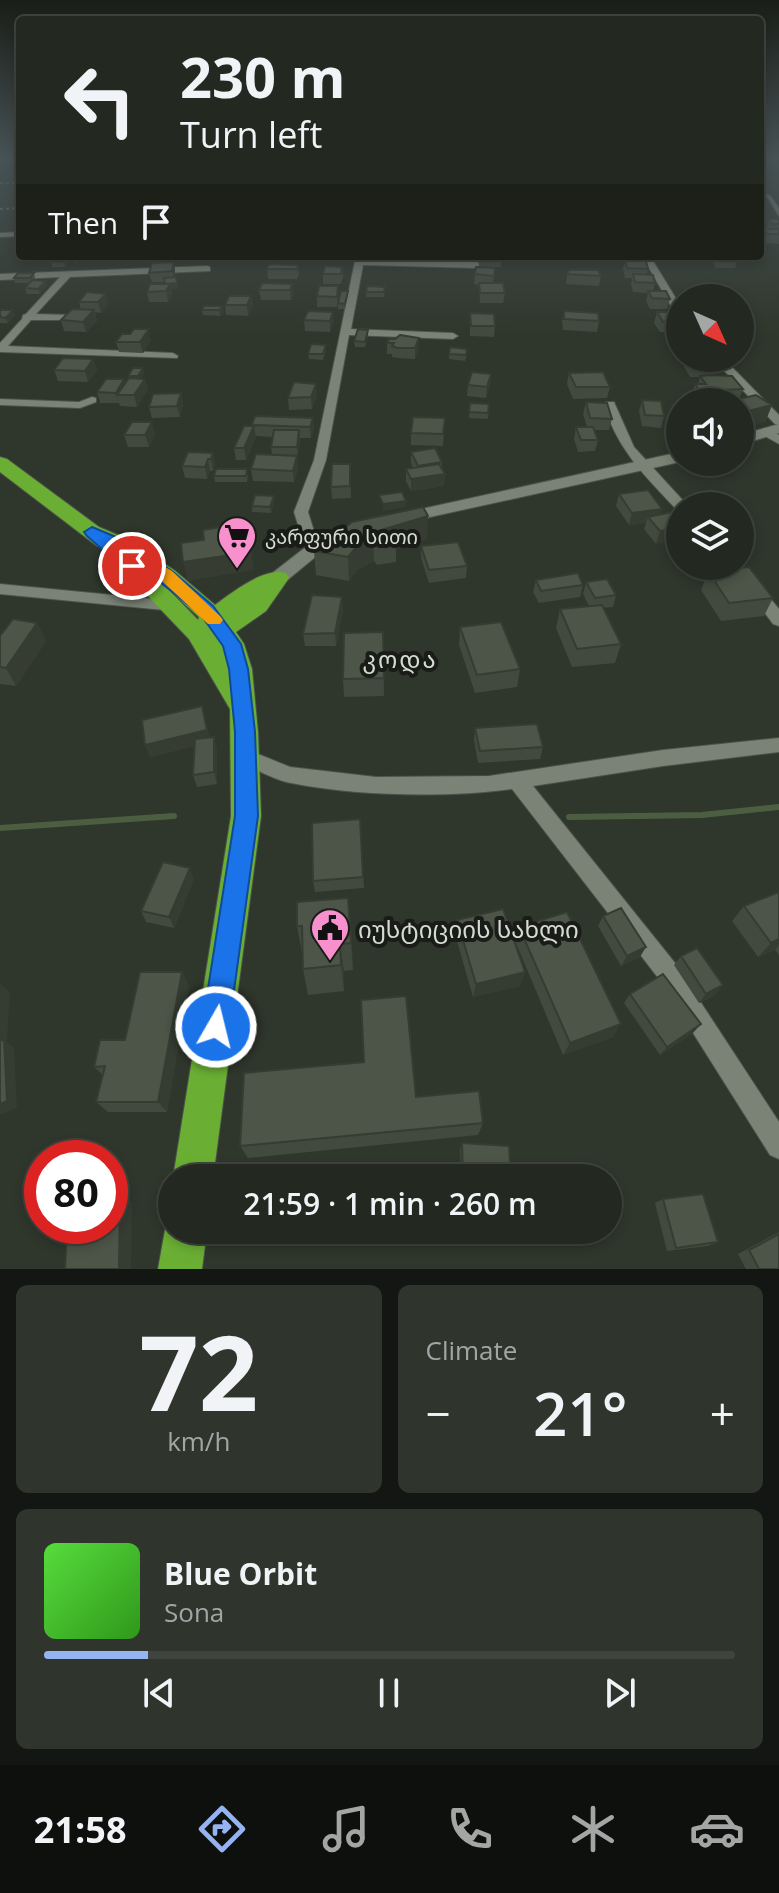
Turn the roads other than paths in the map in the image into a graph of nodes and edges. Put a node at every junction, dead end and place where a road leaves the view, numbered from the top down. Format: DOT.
graph roads {
  1 [pos="164,260"];
  2 [pos="359,260"];
  3 [pos="379,260"];
  4 [pos="648,260"];
  5 [pos="477,265"];
  6 [pos="207,269"];
  7 [pos="148,272"];
  8 [pos="67,275"];
  9 [pos="0,277"];
  10 [pos="666,290"];
  11 [pos="26,317"];
  12 [pos="73,318"];
  13 [pos="347,332"];
  14 [pos="453,336"];
  15 [pos="0,349"];
  16 [pos="173,356"];
  17 [pos="728,372"];
  18 [pos="92,400"];
  19 [pos="0,402"];
  20 [pos="610,404"];
  21 [pos="776,430"];
  22 [pos="754,436"];
  23 [pos="666,460"];
  24 [pos="0,463"];
  25 [pos="643,466"];
  26 [pos="668,492"];
  27 [pos="385,523"];
  28 [pos="359,531"];
  29 [pos="92,532"];
  30 [pos="313,550"];
  31 [pos="278,578"];
  32 [pos="748,580"];
  33 [pos="0,589"];
  34 [pos="174,606"];
  35 [pos="246,617"];
  36 [pos="779,620"];
  37 [pos="210,627"];
  38 [pos="235,652"];
  39 [pos="241,704"];
  40 [pos="779,745"];
  41 [pos="246,757"];
  42 [pos="517,780"];
  43 [pos="779,1146"];
  44 [pos="195,1164"];
  45 [pos="184,1244"];
  46 [pos="180,1269"];
  1 -- 7 [label="street"];
  2 -- 13 [label="street"];
  3 -- 5 [label="street"];
  4 -- 10 [label="street"];
  6 -- 7 [label="street"];
  7 -- 8 [label="street"];
  8 -- 9 [label="street"];
  8 -- 11 [label="street"];
  11 -- 12 [label="street"];
  11 -- 15 [label="street"];
  13 -- 14 [label="street"];
  13 -- 30 [label="street"];
  15 -- 16 [label="street"];
  17 -- 21 [label="street"];
  18 -- 19 [label="street"];
  20 -- 25 [label="street"];
  21 -- 22 [label="street"];
  23 -- 25 [label="street"];
  24 -- 29 [label="highway"];
  25 -- 26 [label="street"];
  25 -- 27 [label="street"];
  28 -- 30 [label="street"];
  29 -- 34 [label="highway"];
  29 -- 37 [label="highway"];
  30 -- 31 [label="street"];
  31 -- 35 [label="highway"];
  31 -- 37 [label="highway"];
  32 -- 36 [label="street"];
  33 -- 34 [label="street"];
  34 -- 37 [label="highway"];
  35 -- 37 [label="highway"];
  35 -- 38 [label="highway"];
  37 -- 38 [label="highway"];
  37 -- 39 [label="highway"];
  38 -- 39 [label="highway"];
  39 -- 41 [label="highway"];
  40 -- 42 [label="street"];
  41 -- 42 [label="street"];
  41 -- 44 [label="highway"];
  42 -- 43 [label="street"];
  45 -- 46 [label="highway"];
}
